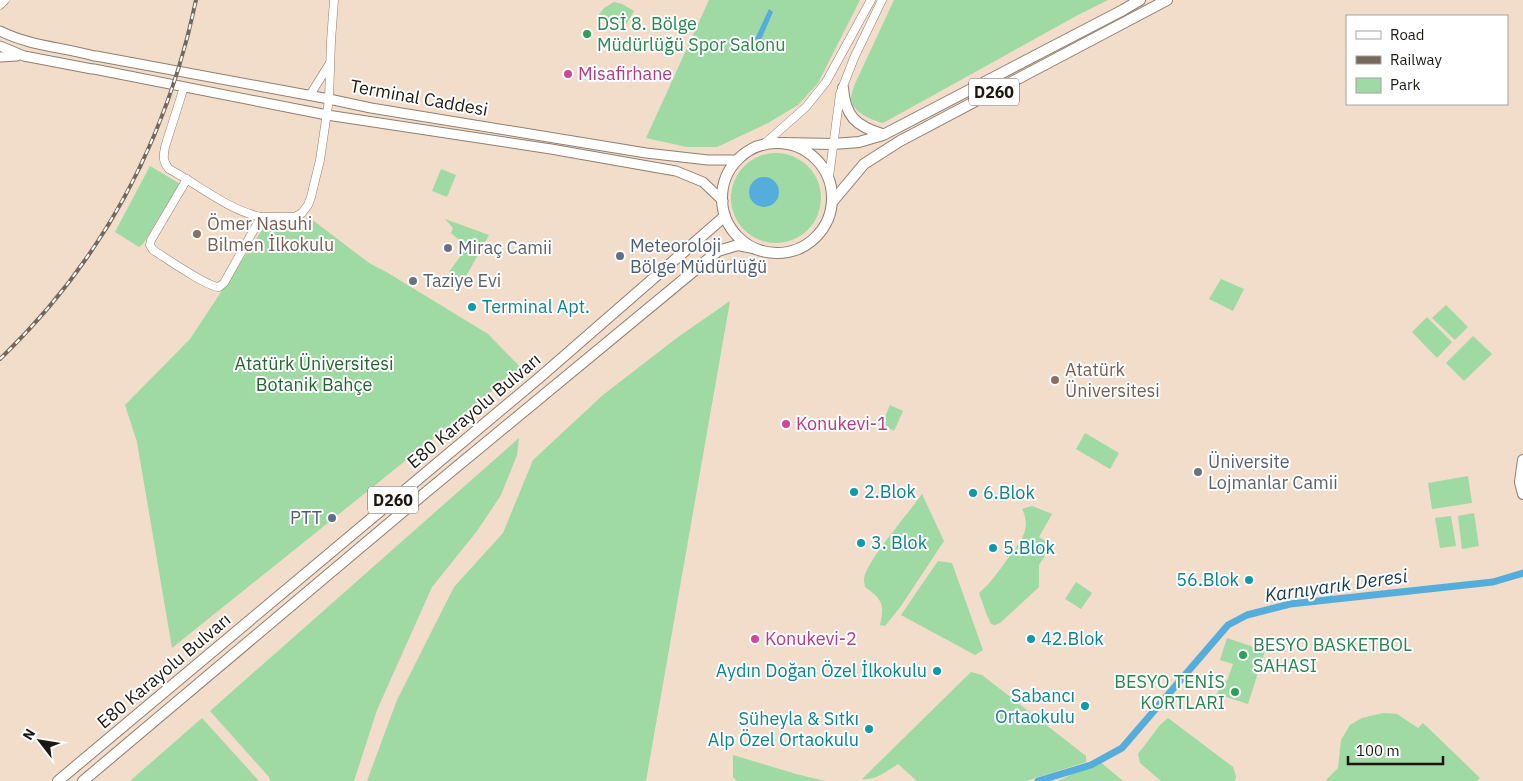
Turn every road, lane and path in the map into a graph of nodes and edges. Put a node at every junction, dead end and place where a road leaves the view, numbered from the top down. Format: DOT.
graph roads {
  1 [pos="4,0"];
  2 [pos="334,0"];
  3 [pos="871,0"];
  4 [pos="882,0"];
  5 [pos="1140,0"];
  6 [pos="1167,0"];
  7 [pos="0,5"];
  8 [pos="0,31"];
  9 [pos="0,46"];
  10 [pos="24,56"];
  11 [pos="95,56"];
  12 [pos="0,57"];
  13 [pos="331,62"];
  14 [pos="93,69"];
  15 [pos="184,87"];
  16 [pos="843,88"];
  17 [pos="310,95"];
  18 [pos="329,99"];
  19 [pos="327,115"];
  20 [pos="883,135"];
  21 [pos="783,143"];
  22 [pos="833,144"];
  23 [pos="763,145"];
  24 [pos="738,160"];
  25 [pos="829,178"];
  26 [pos="187,179"];
  27 [pos="722,201"];
  28 [pos="832,201"];
  29 [pos="726,216"];
  30 [pos="262,217"];
  31 [pos="753,248"];
  32 [pos="1523,460"];
  33 [pos="1523,494"];
  34 [pos="58,781"];
  35 [pos="83,781"];
  1 -- 7 [label="street"];
  2 -- 13 [label="street"];
  3 -- 23 [label="street"];
  4 -- 16 [label="street"];
  5 -- 20 [label="highway, D260"];
  6 -- 28 [label="highway, D260"];
  8 -- 11 [label="main road, Terminal Caddesi"];
  9 -- 10 [label="main road, Terminal Caddesi"];
  10 -- 12 [label="main road"];
  10 -- 14 [label="main road, Terminal Caddesi"];
  11 -- 14 [label="main road"];
  11 -- 17 [label="main road, Terminal Caddesi"];
  13 -- 17 [label="street"];
  13 -- 18 [label="street"];
  14 -- 15 [label="main road, Terminal Caddesi"];
  15 -- 19 [label="main road, Terminal Caddesi"];
  15 -- 26 [label="street"];
  16 -- 20 [label="highway"];
  16 -- 22 [label="street"];
  17 -- 18 [label="main road, Terminal Caddesi"];
  18 -- 19 [label="street"];
  18 -- 24 [label="main road, Terminal Caddesi"];
  19 -- 27 [label="main road, Terminal Caddesi"];
  19 -- 30 [label="street"];
  20 -- 22 [label="highway, D260"];
  21 -- 22 [label="highway"];
  21 -- 23 [label="highway, D260"];
  21 -- 25 [label="highway, D260"];
  22 -- 25 [label="street"];
  23 -- 24 [label="highway, D260"];
  24 -- 27 [label="highway, D260"];
  25 -- 28 [label="highway, D260"];
  26 -- 30 [label="street"];
  26 -- 30 [label="street"];
  27 -- 29 [label="highway, D260"];
  28 -- 31 [label="highway, D260"];
  29 -- 31 [label="highway, D260"];
  29 -- 34 [label="highway, E80 Karayolu Bulvarı / D260"];
  31 -- 35 [label="highway, E80 Karayolu Bulvarı / D260"];
  32 -- 33 [label="highway"];
}
